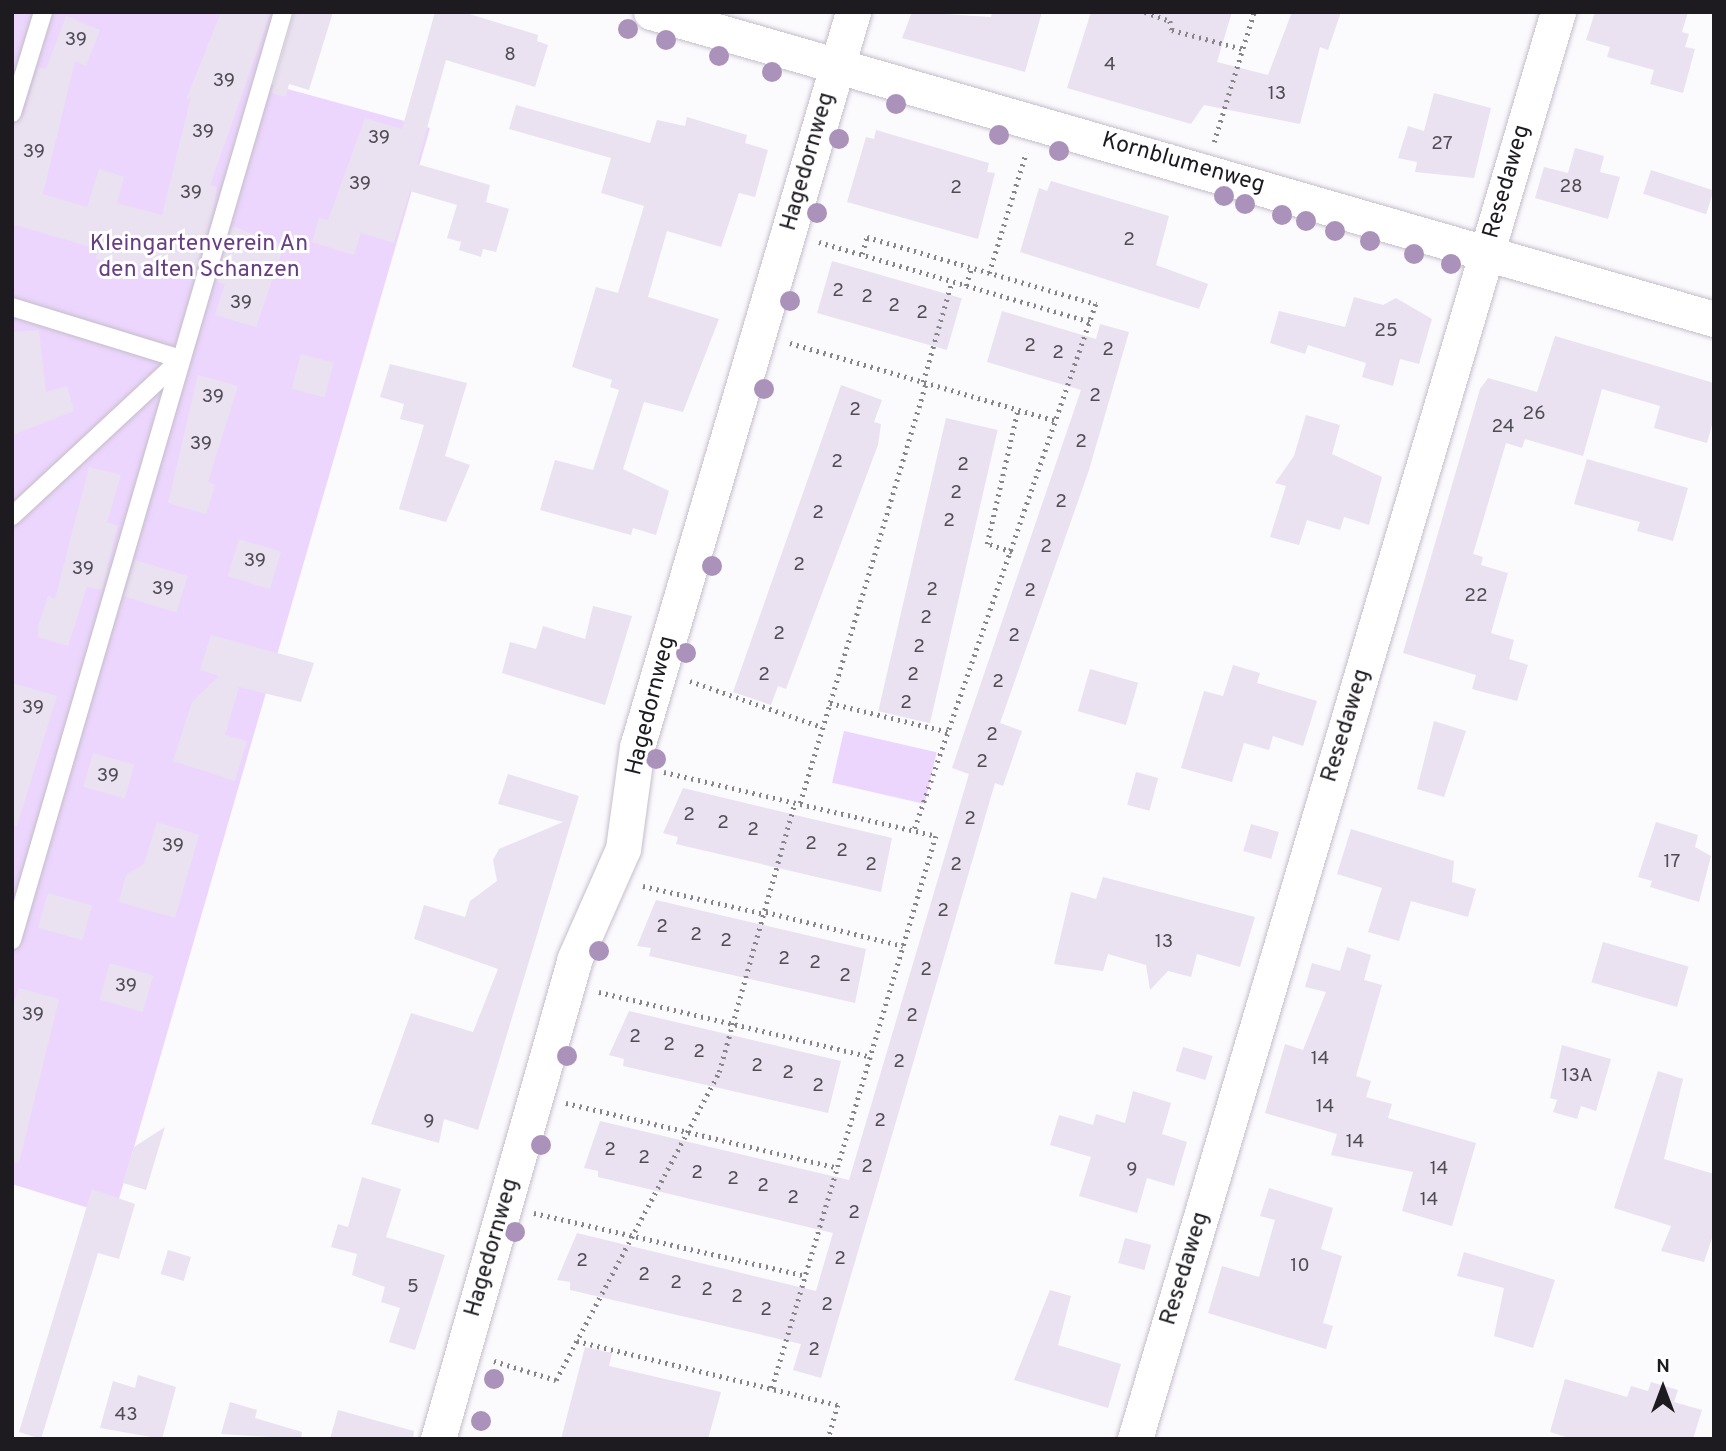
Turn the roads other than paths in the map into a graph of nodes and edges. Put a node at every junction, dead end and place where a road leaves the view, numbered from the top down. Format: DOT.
graph roads {
  1 [pos="43,12"];
  2 [pos="283,12"];
  3 [pos="651,12"];
  4 [pos="853,12"];
  5 [pos="1558,12"];
  6 [pos="838,66"];
  7 [pos="12,113"];
  8 [pos="1488,252"];
  9 [pos="12,307"];
  10 [pos="1714,319"];
  11 [pos="181,359"];
  12 [pos="12,516"];
  13 [pos="20,888"];
  14 [pos="12,940"];
  15 [pos="438,1439"];
  16 [pos="1135,1439"];
  1 -- 7 [label="lane"];
  2 -- 11 [label="lane"];
  3 -- 6 [label="street, Kornblumenweg"];
  4 -- 6 [label="street, Hagedornweg"];
  5 -- 8 [label="street, Resedaweg"];
  6 -- 8 [label="street, Kornblumenweg"];
  6 -- 15 [label="street, Hagedornweg"];
  8 -- 10 [label="street, Kornblumenweg"];
  8 -- 16 [label="street, Resedaweg"];
  9 -- 11 [label="lane"];
  11 -- 12 [label="lane"];
  11 -- 13 [label="lane"];
  13 -- 14 [label="lane"];
}
